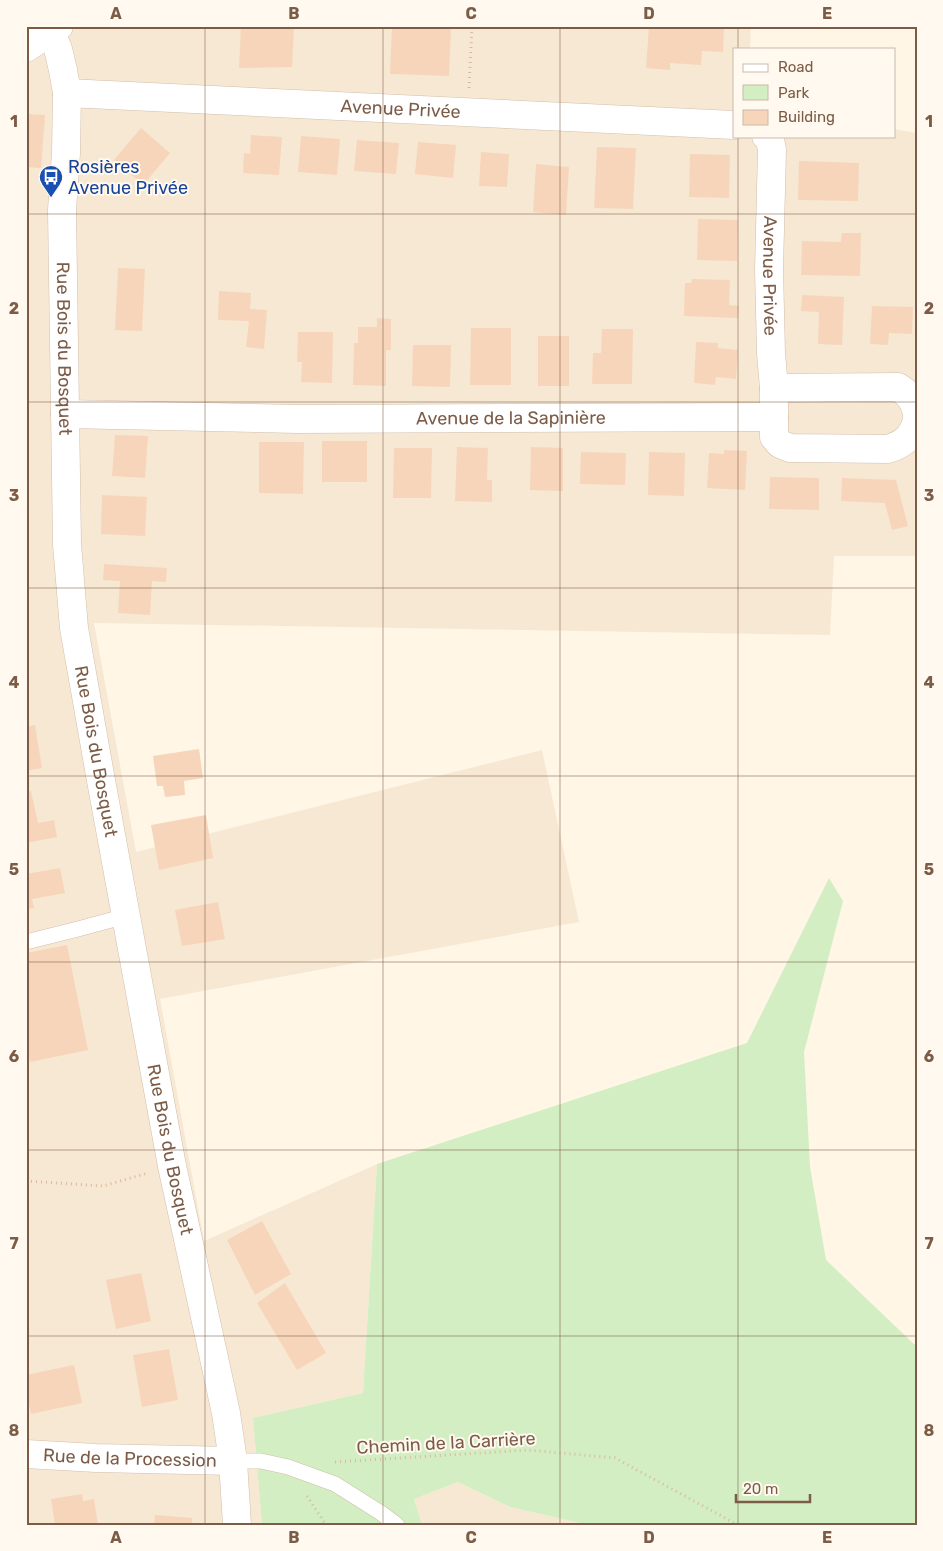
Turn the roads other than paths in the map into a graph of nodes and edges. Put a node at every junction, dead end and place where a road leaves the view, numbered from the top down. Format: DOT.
graph roads {
  1 [pos="55,29"];
  2 [pos="26,48"];
  3 [pos="67,92"];
  4 [pos="733,125"];
  5 [pos="769,138"];
  6 [pos="774,388"];
  7 [pos="917,413"];
  8 [pos="65,414"];
  9 [pos="774,418"];
  10 [pos="917,419"];
  11 [pos="126,916"];
  12 [pos="26,942"];
  13 [pos="26,1454"];
  14 [pos="233,1461"];
  15 [pos="237,1525"];
  16 [pos="397,1525"];
  1 -- 2 [label="street"];
  1 -- 3 [label="street, Rue Bois du Bosquet"];
  3 -- 4 [label="street, Avenue Privée"];
  3 -- 8 [label="street, Rue Bois du Bosquet"];
  5 -- 6 [label="street, Avenue Privée"];
  6 -- 7 [label="street"];
  6 -- 9 [label="street, Avenue Privée"];
  8 -- 9 [label="street, Avenue de la Sapinière"];
  8 -- 11 [label="street, Rue Bois du Bosquet"];
  9 -- 10 [label="street"];
  11 -- 12 [label="lane"];
  11 -- 14 [label="street, Rue Bois du Bosquet"];
  13 -- 14 [label="street, Rue de la Procession"];
  14 -- 15 [label="street, Rue Bois du Bosquet"];
  14 -- 16 [label="lane"];
}
